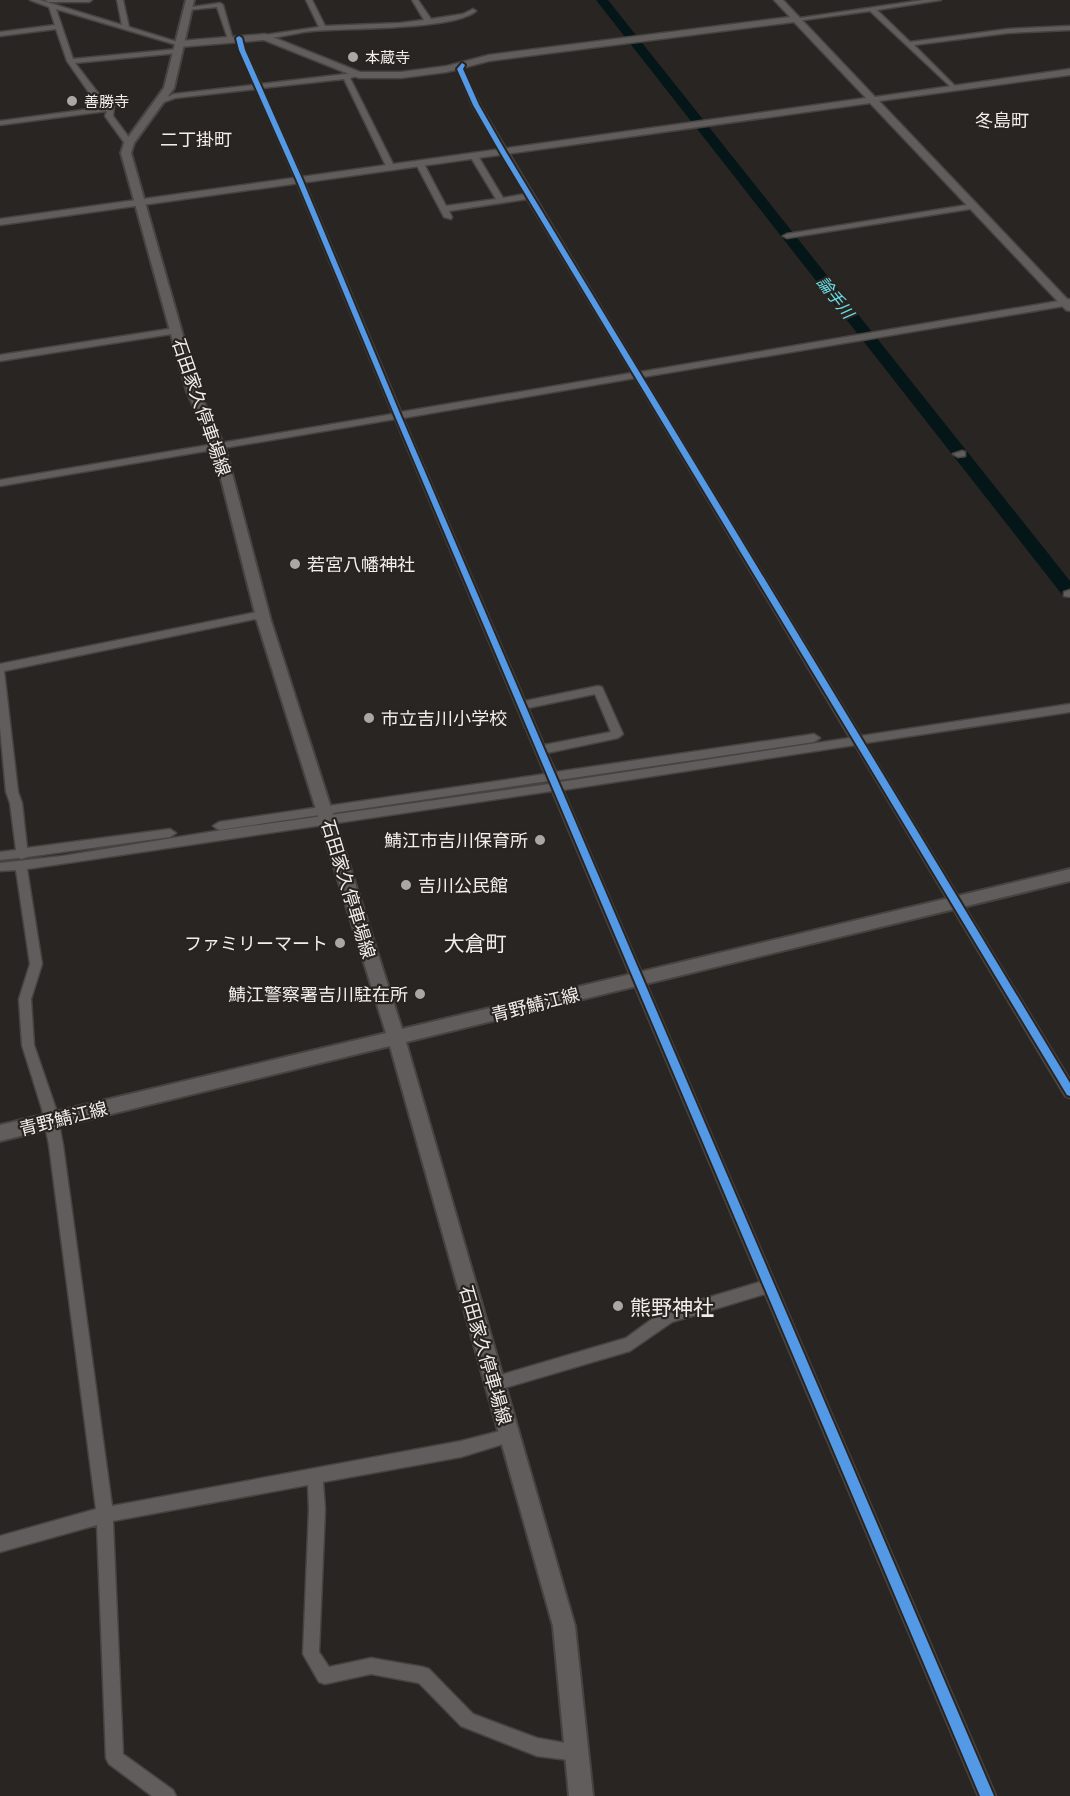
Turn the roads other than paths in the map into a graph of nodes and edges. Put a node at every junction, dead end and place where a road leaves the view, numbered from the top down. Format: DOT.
graph roads {
  1 [pos="34,0"];
  2 [pos="89,0"];
  3 [pos="120,0"];
  4 [pos="309,0"];
  5 [pos="415,0"];
  6 [pos="778,0"];
  7 [pos="938,0"];
  8 [pos="900,2"];
  9 [pos="189,4"];
  10 [pos="52,6"];
  11 [pos="873,10"];
  12 [pos="473,11"];
  13 [pos="796,20"];
  14 [pos="428,21"];
  15 [pos="59,27"];
  16 [pos="126,28"];
  17 [pos="1070,28"];
  18 [pos="323,29"];
  19 [pos="0,34"];
  20 [pos="265,37"];
  21 [pos="235,38"];
  22 [pos="909,44"];
  23 [pos="179,48"];
  24 [pos="70,61"];
  25 [pos="462,65"];
  26 [pos="1070,72"];
  27 [pos="359,75"];
  28 [pos="346,76"];
  29 [pos="258,87"];
  30 [pos="954,88"];
  31 [pos="873,99"];
  32 [pos="159,102"];
  33 [pos="111,108"];
  34 [pos="0,123"];
  35 [pos="129,143"];
  36 [pos="503,152"];
  37 [pos="474,156"];
  38 [pos="420,164"];
  39 [pos="391,168"];
  40 [pos="300,181"];
  41 [pos="530,196"];
  42 [pos="501,201"];
  43 [pos="140,202"];
  44 [pos="974,206"];
  45 [pos="0,222"];
  46 [pos="788,235"];
  47 [pos="1068,304"];
  48 [pos="175,330"];
  49 [pos="0,358"];
  50 [pos="639,375"];
  51 [pos="398,416"];
  52 [pos="219,447"];
  53 [pos="0,483"];
  54 [pos="264,621"];
  55 [pos="0,670"];
  56 [pos="1070,700"];
  57 [pos="522,705"];
  58 [pos="1070,708"];
  59 [pos="856,736"];
  60 [pos="541,750"];
  61 [pos="555,782"];
  62 [pos="6,793"];
  63 [pos="327,815"];
  64 [pos="0,856"];
  65 [pos="21,860"];
  66 [pos="0,867"];
  67 [pos="1070,875"];
  68 [pos="956,902"];
  69 [pos="638,978"];
  70 [pos="396,1038"];
  71 [pos="1070,1092"];
  72 [pos="51,1121"];
  73 [pos="0,1133"];
  74 [pos="770,1286"];
  75 [pos="494,1384"];
  76 [pos="508,1436"];
  77 [pos="315,1476"];
  78 [pos="105,1515"];
  79 [pos="0,1544"];
  80 [pos="576,1752"];
  81 [pos="167,1796"];
  82 [pos="581,1796"];
  83 [pos="987,1796"];
  1 -- 2 [label="street"];
  1 -- 10 [label="street"];
  3 -- 16 [label="street"];
  4 -- 18 [label="street"];
  5 -- 14 [label="street"];
  6 -- 13 [label="street"];
  7 -- 8 [label="street"];
  8 -- 11 [label="street"];
  9 -- 21 [label="street"];
  9 -- 23 [label="main road"];
  10 -- 15 [label="street"];
  10 -- 16 [label="street"];
  11 -- 13 [label="street"];
  11 -- 22 [label="street"];
  12 -- 14 [label="street"];
  13 -- 25 [label="street"];
  13 -- 31 [label="street"];
  14 -- 18 [label="street"];
  15 -- 19 [label="street"];
  15 -- 24 [label="street"];
  16 -- 23 [label="street"];
  17 -- 22 [label="street"];
  18 -- 20 [label="street"];
  20 -- 21 [label="street"];
  20 -- 27 [label="street"];
  21 -- 23 [label="street"];
  21 -- 29 [label="street"];
  22 -- 30 [label="street"];
  23 -- 24 [label="street"];
  23 -- 32 [label="main road"];
  24 -- 33 [label="street"];
  25 -- 27 [label="street"];
  25 -- 36 [label="street"];
  26 -- 30 [label="street"];
  27 -- 28 [label="street"];
  28 -- 29 [label="street"];
  28 -- 39 [label="street"];
  29 -- 32 [label="street"];
  29 -- 40 [label="street"];
  30 -- 31 [label="street"];
  31 -- 36 [label="street"];
  31 -- 44 [label="street"];
  32 -- 35 [label="main road"];
  33 -- 34 [label="street"];
  33 -- 35 [label="street"];
  35 -- 43 [label="main road, 石田家久停車場線"];
  36 -- 37 [label="street"];
  36 -- 41 [label="street"];
  37 -- 38 [label="street"];
  37 -- 42 [label="street"];
  38 -- 39 [label="street"];
  38 -- 42 [label="street"];
  39 -- 40 [label="street"];
  40 -- 43 [label="street"];
  40 -- 51 [label="street"];
  41 -- 42 [label="street"];
  41 -- 50 [label="street"];
  43 -- 45 [label="street"];
  43 -- 48 [label="main road, 石田家久停車場線"];
  44 -- 46 [label="street"];
  44 -- 47 [label="street"];
  47 -- 50 [label="street"];
  48 -- 49 [label="street"];
  48 -- 52 [label="main road, 石田家久停車場線"];
  50 -- 51 [label="street"];
  50 -- 59 [label="street"];
  51 -- 52 [label="street"];
  51 -- 57 [label="street"];
  52 -- 53 [label="street"];
  52 -- 54 [label="main road, 石田家久停車場線"];
  54 -- 55 [label="street"];
  54 -- 63 [label="main road, 石田家久停車場線"];
  55 -- 62 [label="street"];
  56 -- 59 [label="street"];
  57 -- 60 [label="street"];
  57 -- 60 [label="street"];
  58 -- 59 [label="street"];
  59 -- 61 [label="street"];
  59 -- 68 [label="street"];
  60 -- 61 [label="street"];
  61 -- 63 [label="street"];
  61 -- 69 [label="street"];
  62 -- 65 [label="street"];
  63 -- 65 [label="street"];
  63 -- 70 [label="main road, 石田家久停車場線"];
  64 -- 65 [label="street"];
  65 -- 66 [label="street"];
  65 -- 72 [label="street"];
  67 -- 68 [label="main road, 青野鯖江線"];
  68 -- 69 [label="main road, 青野鯖江線"];
  68 -- 71 [label="street"];
  69 -- 70 [label="main road, 青野鯖江線"];
  69 -- 74 [label="street"];
  70 -- 72 [label="main road, 青野鯖江線"];
  70 -- 75 [label="main road, 石田家久停車場線"];
  72 -- 73 [label="main road, 青野鯖江線"];
  72 -- 78 [label="street"];
  74 -- 75 [label="street"];
  74 -- 83 [label="street"];
  75 -- 76 [label="main road, 石田家久停車場線"];
  76 -- 77 [label="street"];
  76 -- 80 [label="main road, 石田家久停車場線"];
  77 -- 78 [label="street"];
  77 -- 80 [label="street"];
  78 -- 79 [label="street"];
  78 -- 81 [label="street"];
  80 -- 82 [label="main road, 石田家久停車場線"];
}
